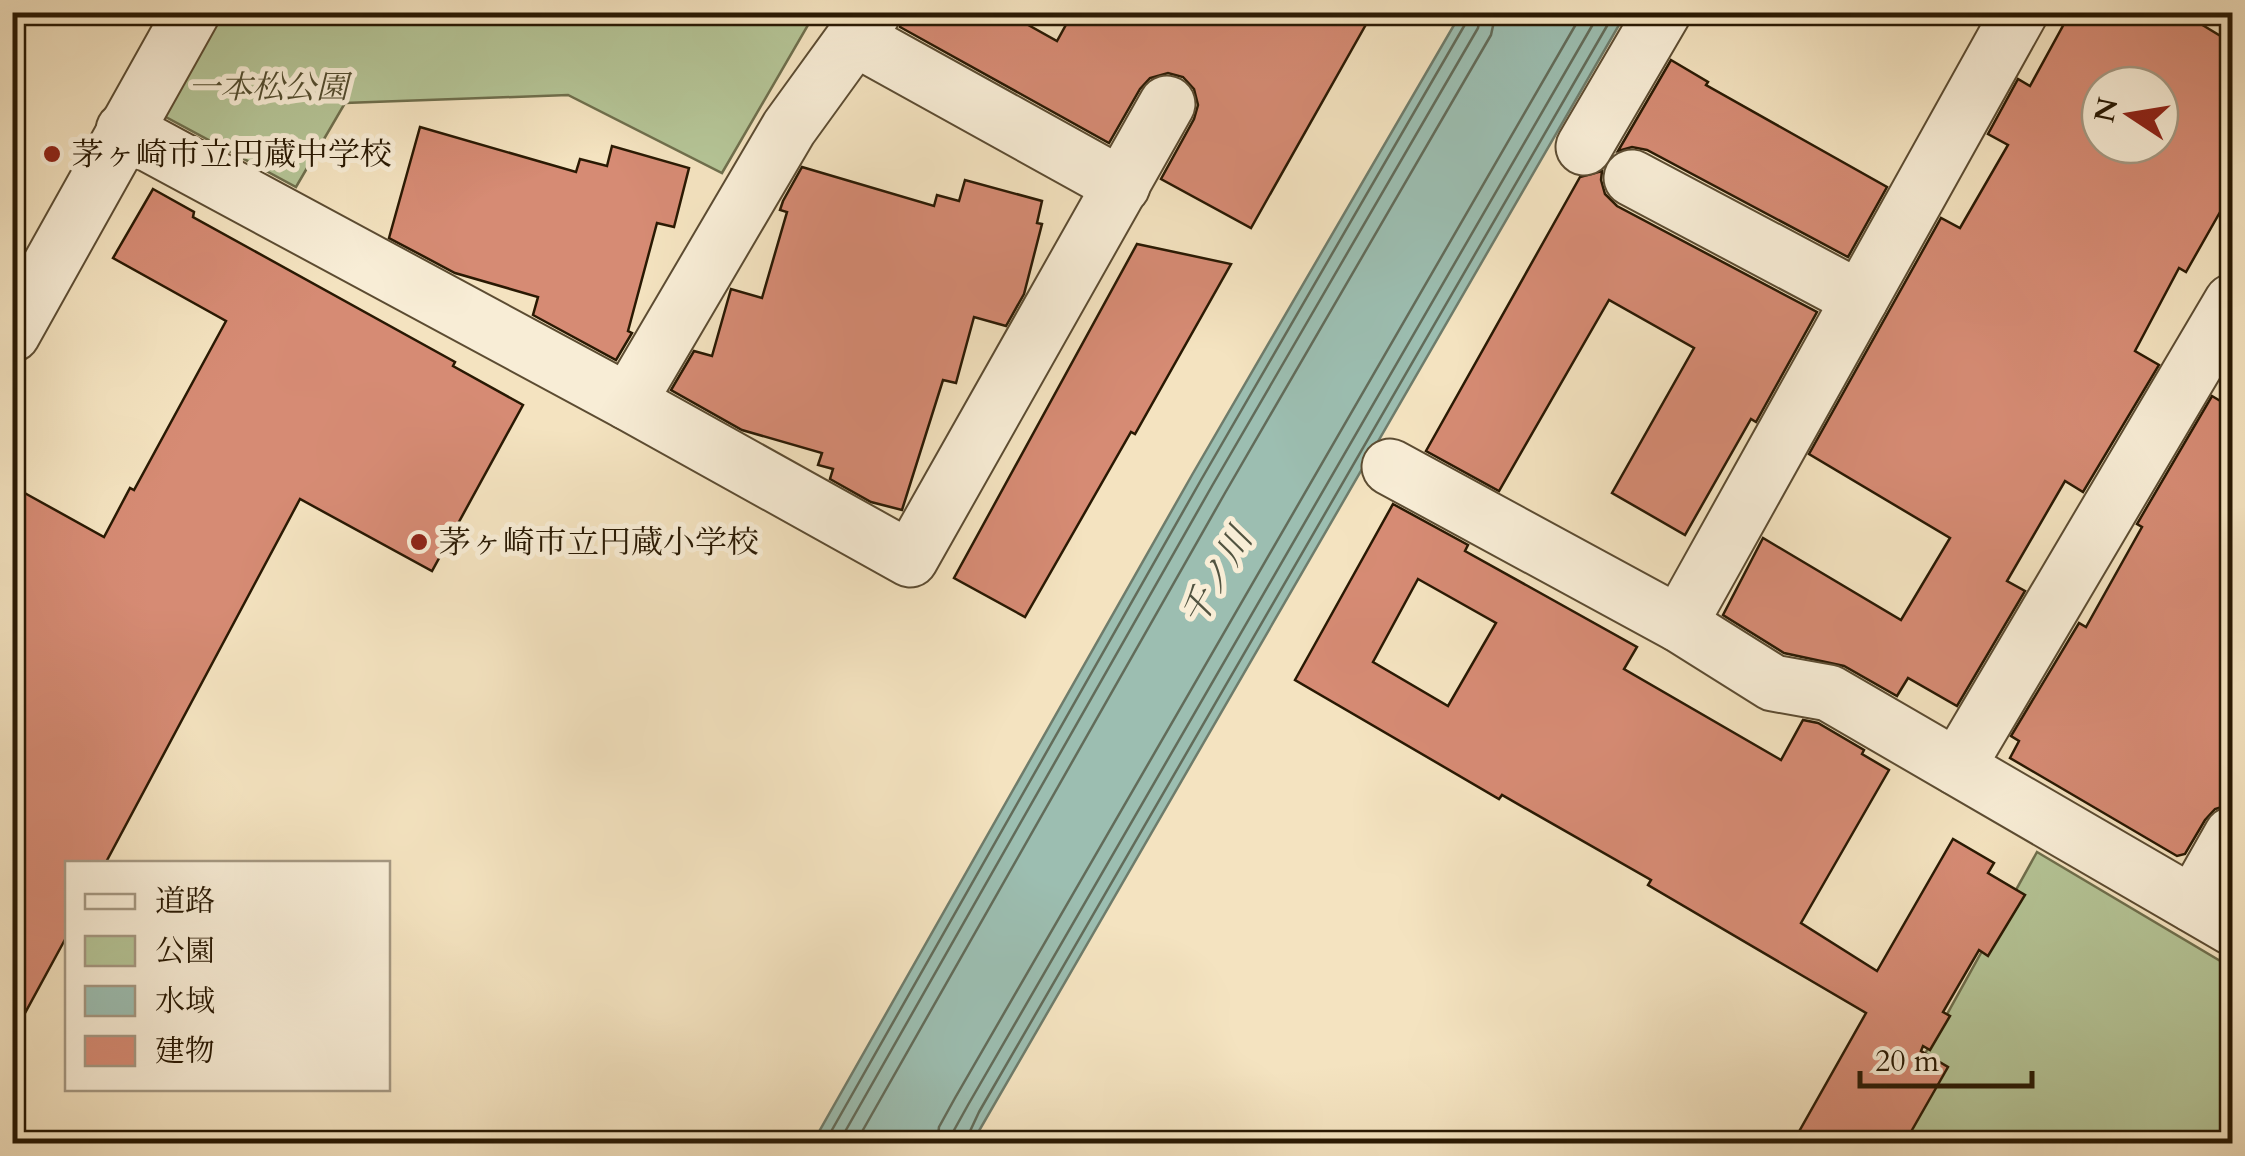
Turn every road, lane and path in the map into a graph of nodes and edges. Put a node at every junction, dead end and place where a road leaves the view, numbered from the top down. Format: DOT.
graph roads {
  1 [pos="192,12"];
  2 [pos="1663,12"];
  3 [pos="2020,12"];
  4 [pos="864,25"];
  5 [pos="1167,104"];
  6 [pos="124,130"];
  7 [pos="1584,147"];
  8 [pos="1632,178"];
  9 [pos="1122,186"];
  10 [pos="1860,299"];
  11 [pos="2232,302"];
  12 [pos="12,334"];
  13 [pos="628,402"];
  14 [pos="1390,467"];
  15 [pos="1679,624"];
  16 [pos="1957,768"];
  17 [pos="2232,835"];
  18 [pos="2213,916"];
  1 -- 6 [label="street"];
  2 -- 7 [label="street"];
  3 -- 10 [label="street"];
  4 -- 9 [label="street"];
  4 -- 13 [label="street"];
  5 -- 9 [label="street"];
  6 -- 12 [label="street"];
  6 -- 13 [label="street"];
  8 -- 10 [label="street"];
  9 -- 13 [label="street"];
  10 -- 15 [label="street"];
  11 -- 16 [label="street"];
  14 -- 15 [label="street"];
  15 -- 16 [label="street"];
  16 -- 18 [label="street"];
  17 -- 18 [label="street"];
}
